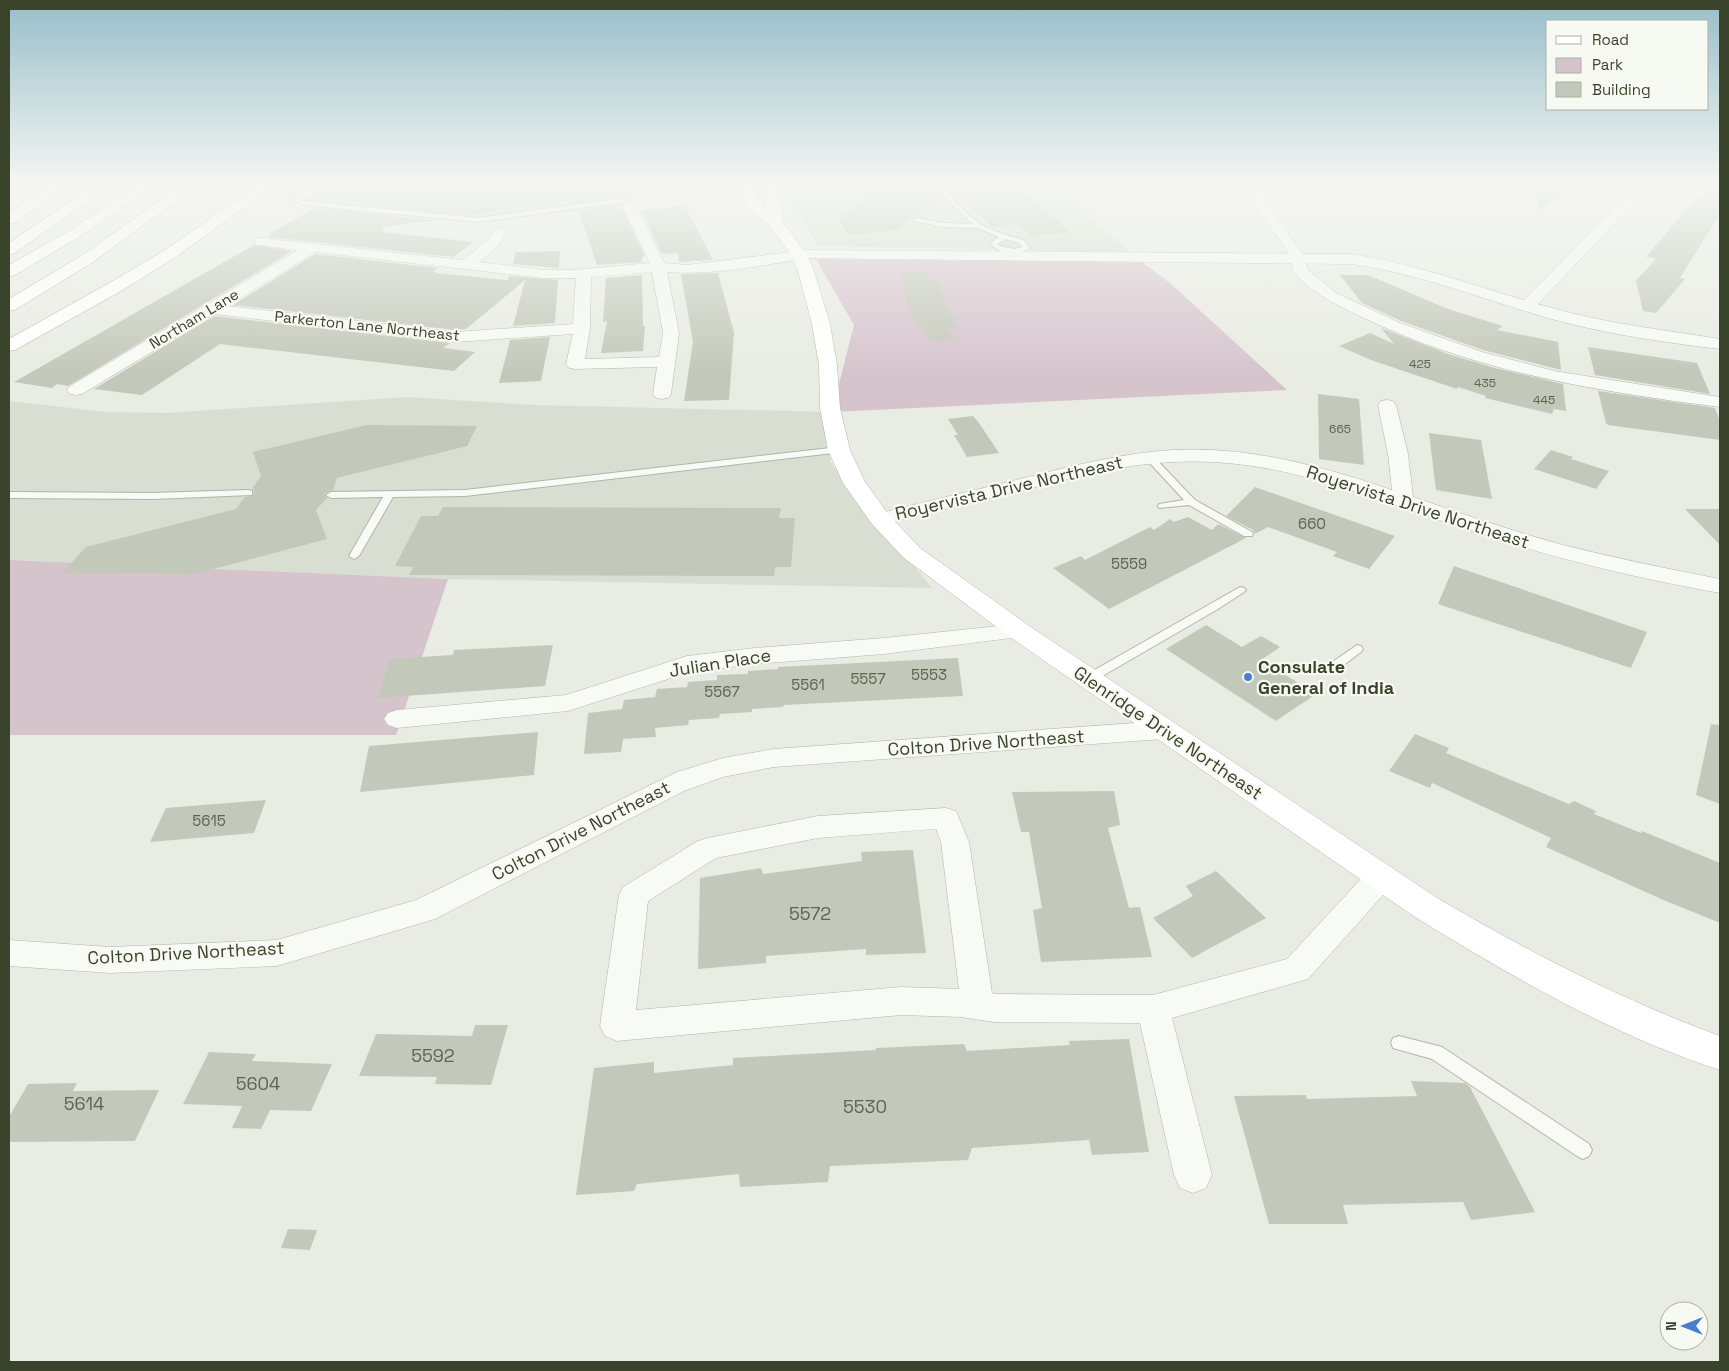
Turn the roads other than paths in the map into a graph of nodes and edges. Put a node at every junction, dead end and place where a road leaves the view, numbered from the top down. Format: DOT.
graph roads {
  1 [pos="55,245"];
  2 [pos="106,245"];
  3 [pos="160,245"];
  4 [pos="182,245"];
  5 [pos="286,245"];
  6 [pos="491,245"];
  7 [pos="649,245"];
  8 [pos="792,245"];
  9 [pos="996,245"];
  10 [pos="1024,245"];
  11 [pos="1289,245"];
  12 [pos="1587,245"];
  13 [pos="312,248"];
  14 [pos="1014,253"];
  15 [pos="799,255"];
  16 [pos="1298,258"];
  17 [pos="465,266"];
  18 [pos="659,267"];
  19 [pos="9,272"];
  20 [pos="584,273"];
  21 [pos="9,306"];
  22 [pos="1527,306"];
  23 [pos="212,309"];
  24 [pos="582,328"];
  25 [pos="9,340"];
  26 [pos="1720,344"];
  27 [pos="9,346"];
  28 [pos="667,362"];
  29 [pos="76,390"];
  30 [pos="662,394"];
  31 [pos="1720,402"];
  32 [pos="1387,405"];
  33 [pos="839,450"];
  34 [pos="1150,458"];
  35 [pos="248,493"];
  36 [pos="390,494"];
  37 [pos="9,495"];
  38 [pos="331,495"];
  39 [pos="1402,500"];
  40 [pos="1191,502"];
  41 [pos="1164,506"];
  42 [pos="880,519"];
  43 [pos="1248,534"];
  44 [pos="354,556"];
  45 [pos="1720,586"];
  46 [pos="1240,590"];
  47 [pos="1018,631"];
  48 [pos="1357,649"];
  49 [pos="1329,670"];
  50 [pos="1088,678"];
  51 [pos="397,719"];
  52 [pos="1163,730"];
  53 [pos="1382,877"];
  54 [pos="9,953"];
  55 [pos="977,1005"];
  56 [pos="1153,1009"];
  57 [pos="1398,1043"];
  58 [pos="1720,1053"];
  59 [pos="1583,1150"];
  60 [pos="1193,1175"];
  1 -- 19 [label="main road"];
  2 -- 21 [label="main road"];
  3 -- 25 [label="main road"];
  4 -- 27 [label="main road"];
  5 -- 13 [label="street"];
  6 -- 17 [label="street"];
  7 -- 18 [label="street"];
  8 -- 15 [label="main road, Glenridge Drive Northeast"];
  9 -- 14 [label="lane"];
  10 -- 14 [label="lane"];
  11 -- 16 [label="street"];
  12 -- 22 [label="street"];
  13 -- 17 [label="street"];
  13 -- 23 [label="street, Northam Lane"];
  14 -- 15 [label="street"];
  14 -- 16 [label="street"];
  15 -- 18 [label="street"];
  15 -- 33 [label="main road, Glenridge Drive Northeast"];
  16 -- 22 [label="street"];
  16 -- 31 [label="street"];
  17 -- 20 [label="street"];
  18 -- 20 [label="street"];
  18 -- 28 [label="street"];
  20 -- 24 [label="street"];
  22 -- 26 [label="street"];
  23 -- 24 [label="street, Parkerton Lane Northeast"];
  23 -- 29 [label="street, Northam Lane"];
  24 -- 28 [label="street"];
  28 -- 30 [label="street"];
  32 -- 39 [label="street"];
  33 -- 36 [label="lane"];
  33 -- 42 [label="main road, Glenridge Drive Northeast"];
  34 -- 39 [label="street, Royervista Drive Northeast"];
  34 -- 40 [label="lane"];
  34 -- 42 [label="street, Royervista Drive Northeast"];
  35 -- 37 [label="lane"];
  36 -- 38 [label="lane"];
  36 -- 44 [label="lane"];
  39 -- 45 [label="street, Royervista Drive Northeast"];
  40 -- 41 [label="lane"];
  40 -- 43 [label="lane"];
  42 -- 47 [label="main road, Glenridge Drive Northeast"];
  46 -- 50 [label="lane"];
  47 -- 50 [label="main road, Glenridge Drive Northeast"];
  47 -- 51 [label="street, Julian Place"];
  48 -- 49 [label="lane"];
  50 -- 52 [label="main road, Glenridge Drive Northeast"];
  52 -- 53 [label="main road, Glenridge Drive Northeast"];
  52 -- 54 [label="street, Colton Drive Northeast"];
  53 -- 56 [label="street"];
  53 -- 58 [label="main road, Glenridge Drive Northeast"];
  55 -- 55 [label="street"];
  55 -- 56 [label="street"];
  56 -- 60 [label="street"];
  57 -- 59 [label="lane"];
}
